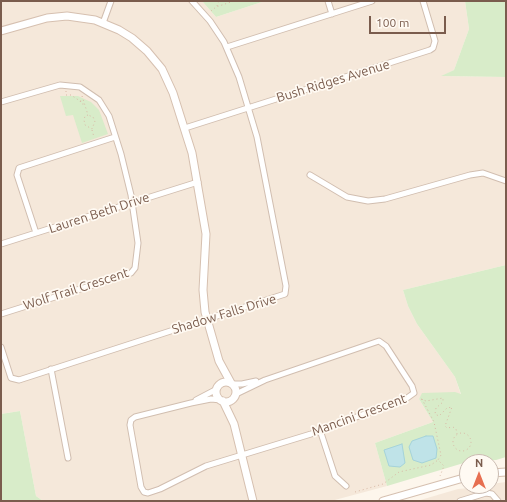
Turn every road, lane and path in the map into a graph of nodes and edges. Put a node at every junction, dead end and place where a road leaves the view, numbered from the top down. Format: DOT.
graph roads {
  1 [pos="111,1"];
  2 [pos="192,1"];
  3 [pos="219,1"];
  4 [pos="234,1"];
  5 [pos="328,1"];
  6 [pos="372,1"];
  7 [pos="423,1"];
  8 [pos="216,6"];
  9 [pos="211,11"];
  10 [pos="332,14"];
  11 [pos="103,23"];
  12 [pos="1,31"];
  13 [pos="227,47"];
  14 [pos="66,91"];
  15 [pos="82,96"];
  16 [pos="84,100"];
  17 [pos="80,101"];
  18 [pos="1,102"];
  19 [pos="85,104"];
  20 [pos="249,107"];
  21 [pos="88,115"];
  22 [pos="185,128"];
  23 [pos="92,129"];
  24 [pos="94,137"];
  25 [pos="115,137"];
  26 [pos="310,175"];
  27 [pos="506,181"];
  28 [pos="198,182"];
  29 [pos="132,202"];
  30 [pos="36,233"];
  31 [pos="1,244"];
  32 [pos="1,314"];
  33 [pos="207,319"];
  34 [pos="1,347"];
  35 [pos="219,361"];
  36 [pos="51,369"];
  37 [pos="265,380"];
  38 [pos="232,383"];
  39 [pos="217,387"];
  40 [pos="235,396"];
  41 [pos="222,401"];
  42 [pos="191,402"];
  43 [pos="234,424"];
  44 [pos="320,430"];
  45 [pos="457,434"];
  46 [pos="242,455"];
  47 [pos="68,458"];
  48 [pos="438,460"];
  49 [pos="440,476"];
  50 [pos="459,479"];
  51 [pos="346,486"];
  52 [pos="355,492"];
  53 [pos="254,501"];
  54 [pos="383,501"];
  55 [pos="460,501"];
  56 [pos="498,501"];
  1 -- 11 [label="street"];
  2 -- 13 [label="street"];
  3 -- 8 [label="path"];
  4 -- 8 [label="path"];
  5 -- 10 [label="street"];
  6 -- 10 [label="street"];
  7 -- 20 [label="street, Bush Ridges Avenue"];
  8 -- 9 [label="path"];
  10 -- 13 [label="street"];
  11 -- 12 [label="street"];
  11 -- 22 [label="street"];
  13 -- 20 [label="street"];
  14 -- 17 [label="path"];
  15 -- 16 [label="path"];
  16 -- 17 [label="path"];
  16 -- 19 [label="path"];
  17 -- 19 [label="path"];
  18 -- 25 [label="street, Wolf Trail Crescent"];
  19 -- 21 [label="path"];
  20 -- 22 [label="street, Bush Ridges Avenue"];
  20 -- 33 [label="street, Shadow Falls Drive"];
  21 -- 23 [label="path"];
  21 -- 23 [label="path"];
  22 -- 28 [label="street"];
  23 -- 24 [label="path"];
  25 -- 29 [label="street, Wolf Trail Crescent"];
  25 -- 30 [label="street"];
  26 -- 27 [label="street"];
  28 -- 29 [label="street, Lauren Beth Drive"];
  28 -- 33 [label="street"];
  29 -- 30 [label="street, Lauren Beth Drive"];
  29 -- 32 [label="street, Wolf Trail Crescent"];
  30 -- 31 [label="street, Lauren Beth Drive"];
  33 -- 35 [label="street"];
  33 -- 36 [label="street, Shadow Falls Drive"];
  34 -- 36 [label="street, Shadow Falls Drive"];
  35 -- 38 [label="street"];
  35 -- 39 [label="street"];
  36 -- 47 [label="street"];
  37 -- 38 [label="street, Mancini Crescent"];
  37 -- 40 [label="street, Mancini Crescent"];
  37 -- 44 [label="street, Mancini Crescent"];
  38 -- 39 [label="street"];
  38 -- 40 [label="street"];
  39 -- 41 [label="street"];
  39 -- 42 [label="street"];
  40 -- 41 [label="street"];
  40 -- 43 [label="street"];
  41 -- 42 [label="street"];
  41 -- 43 [label="street"];
  42 -- 46 [label="street, Mancini Crescent"];
  43 -- 46 [label="street"];
  44 -- 46 [label="street, Mancini Crescent"];
  44 -- 51 [label="street"];
  45 -- 45 [label="path"];
  45 -- 48 [label="path"];
  46 -- 53 [label="street"];
  48 -- 49 [label="path"];
  48 -- 52 [label="path"];
  50 -- 54 [label="street"];
  55 -- 56 [label="street"];
}
